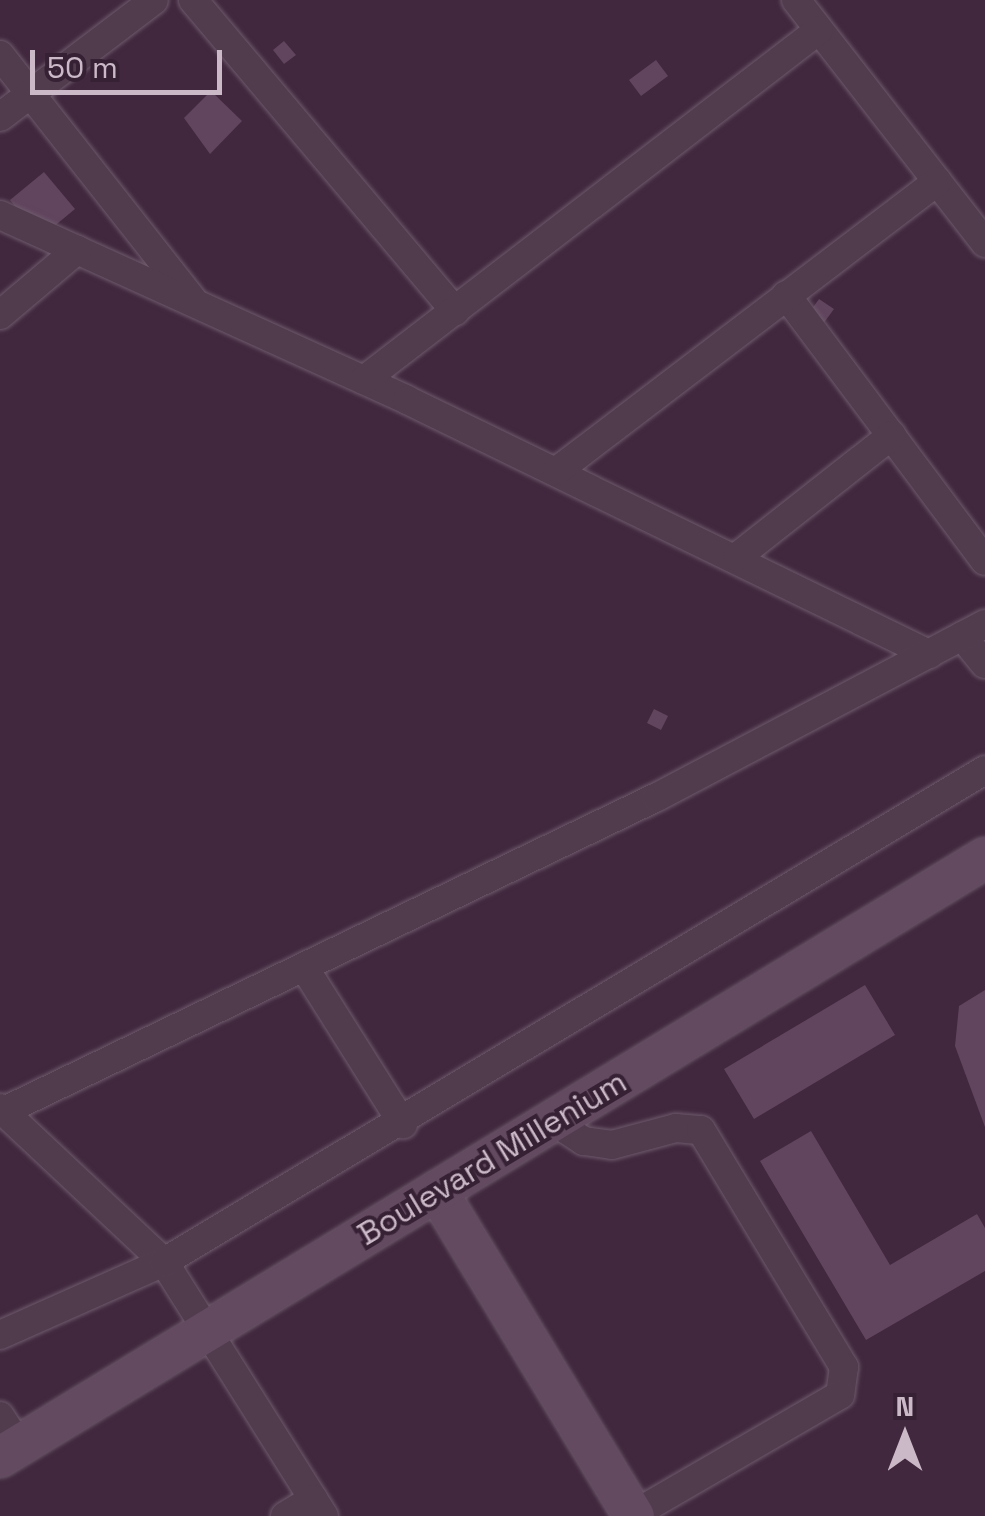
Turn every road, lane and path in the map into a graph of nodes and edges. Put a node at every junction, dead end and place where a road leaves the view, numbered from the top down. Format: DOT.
graph roads {
  1 [pos="154,0"];
  2 [pos="193,0"];
  3 [pos="796,0"];
  4 [pos="820,30"];
  5 [pos="0,55"];
  6 [pos="30,94"];
  7 [pos="0,117"];
  8 [pos="937,182"];
  9 [pos="0,215"];
  10 [pos="985,243"];
  11 [pos="77,250"];
  12 [pos="786,295"];
  13 [pos="196,304"];
  14 [pos="455,310"];
  15 [pos="0,315"];
  16 [pos="364,380"];
  17 [pos="892,435"];
  18 [pos="557,471"];
  19 [pos="737,557"];
  20 [pos="985,560"];
  21 [pos="974,630"];
  22 [pos="929,654"];
  23 [pos="985,664"];
  24 [pos="985,770"];
  25 [pos="985,858"];
  26 [pos="304,966"];
  27 [pos="2,1111"];
  28 [pos="554,1120"];
  29 [pos="403,1124"];
  30 [pos="437,1191"];
  31 [pos="164,1262"];
  32 [pos="208,1331"];
  33 [pos="0,1334"];
  34 [pos="6,1440"];
  35 [pos="318,1507"];
  36 [pos="633,1515"];
  37 [pos="285,1516"];
  1 -- 6 [label="street"];
  2 -- 14 [label="street"];
  3 -- 4 [label="street"];
  4 -- 8 [label="street"];
  4 -- 14 [label="street"];
  5 -- 6 [label="street"];
  6 -- 7 [label="street"];
  6 -- 13 [label="street"];
  8 -- 10 [label="street"];
  8 -- 12 [label="street"];
  9 -- 11 [label="street"];
  11 -- 13 [label="street"];
  11 -- 15 [label="street"];
  12 -- 17 [label="street"];
  12 -- 18 [label="street"];
  13 -- 16 [label="street"];
  14 -- 16 [label="street"];
  16 -- 18 [label="street"];
  17 -- 19 [label="street"];
  17 -- 20 [label="street"];
  18 -- 19 [label="street"];
  19 -- 22 [label="street"];
  21 -- 22 [label="street"];
  21 -- 23 [label="street"];
  22 -- 26 [label="street"];
  24 -- 29 [label="street"];
  25 -- 28 [label="main road, Boulevard Millenium"];
  26 -- 27 [label="street"];
  26 -- 29 [label="street"];
  27 -- 31 [label="street"];
  28 -- 30 [label="main road, Boulevard Millenium"];
  28 -- 36 [label="street"];
  29 -- 31 [label="street"];
  30 -- 32 [label="main road, Boulevard Millenium"];
  30 -- 36 [label="main road"];
  31 -- 32 [label="street"];
  31 -- 33 [label="street"];
  32 -- 34 [label="main road, Boulevard Millenium"];
  32 -- 35 [label="street"];
  35 -- 37 [label="street"];
}
